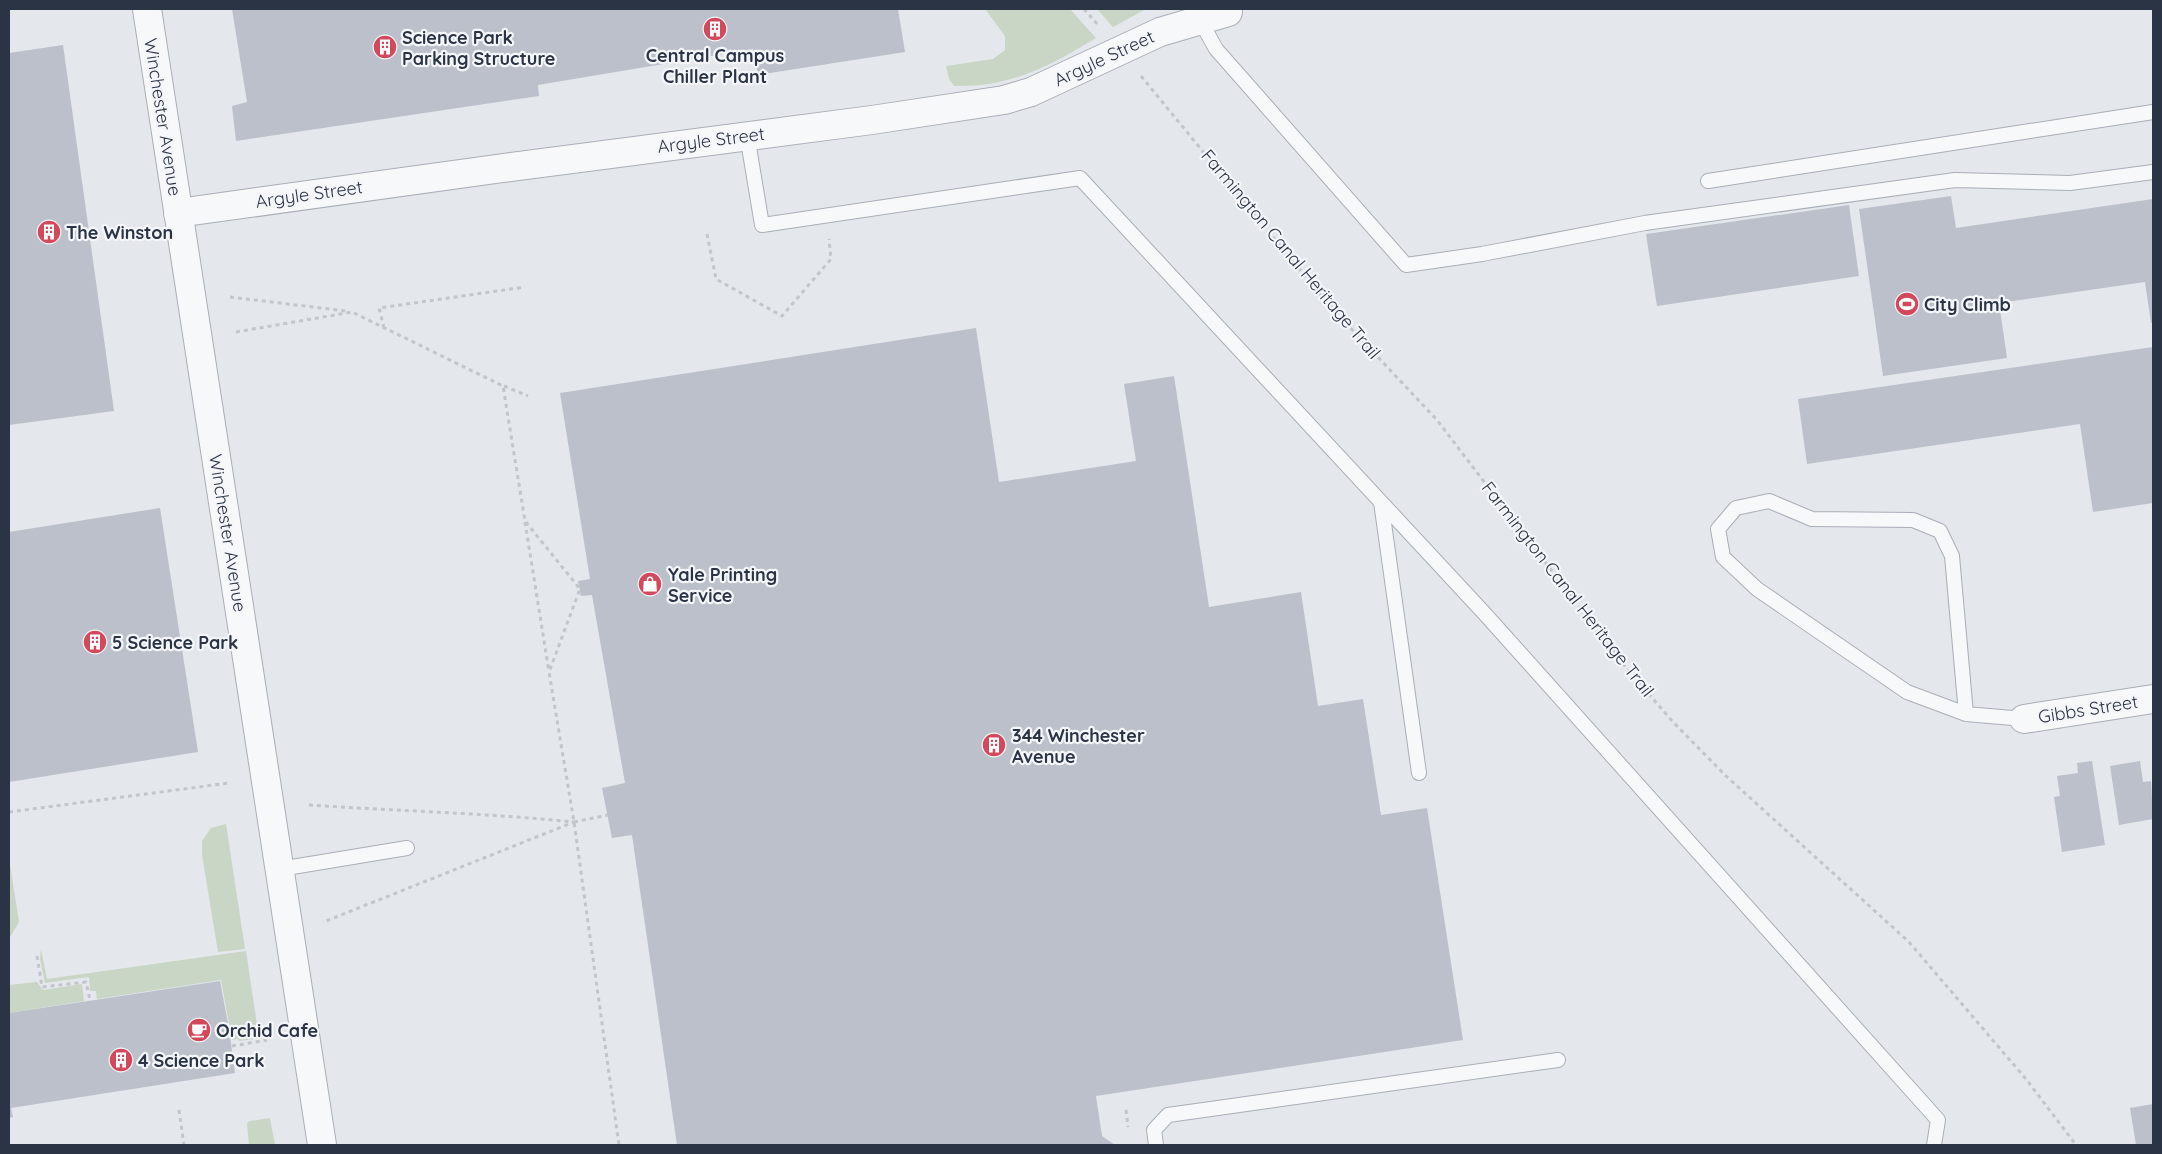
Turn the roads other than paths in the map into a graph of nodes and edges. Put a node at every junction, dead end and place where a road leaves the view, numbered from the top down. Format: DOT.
graph roads {
  1 [pos="147,9"];
  2 [pos="1228,12"];
  3 [pos="1200,20"];
  4 [pos="2153,112"];
  5 [pos="747,135"];
  6 [pos="2153,172"];
  7 [pos="1708,180"];
  8 [pos="178,213"];
  9 [pos="1381,502"];
  10 [pos="2153,699"];
  11 [pos="1966,714"];
  12 [pos="2024,719"];
  13 [pos="1419,773"];
  14 [pos="407,848"];
  15 [pos="280,869"];
  16 [pos="1558,1060"];
  17 [pos="322,1145"];
  18 [pos="1156,1145"];
  19 [pos="1934,1145"];
  1 -- 8 [label="street, Winchester Avenue"];
  2 -- 3 [label="street, Argyle Street"];
  3 -- 5 [label="street, Argyle Street"];
  3 -- 6 [label="lane"];
  4 -- 7 [label="lane"];
  5 -- 8 [label="street, Argyle Street"];
  5 -- 9 [label="lane"];
  8 -- 15 [label="street, Winchester Avenue"];
  9 -- 13 [label="lane"];
  9 -- 19 [label="lane"];
  10 -- 12 [label="street, Gibbs Street"];
  11 -- 11 [label="lane"];
  11 -- 12 [label="lane"];
  14 -- 15 [label="lane"];
  15 -- 17 [label="street, Winchester Avenue"];
  16 -- 18 [label="lane"];
}
